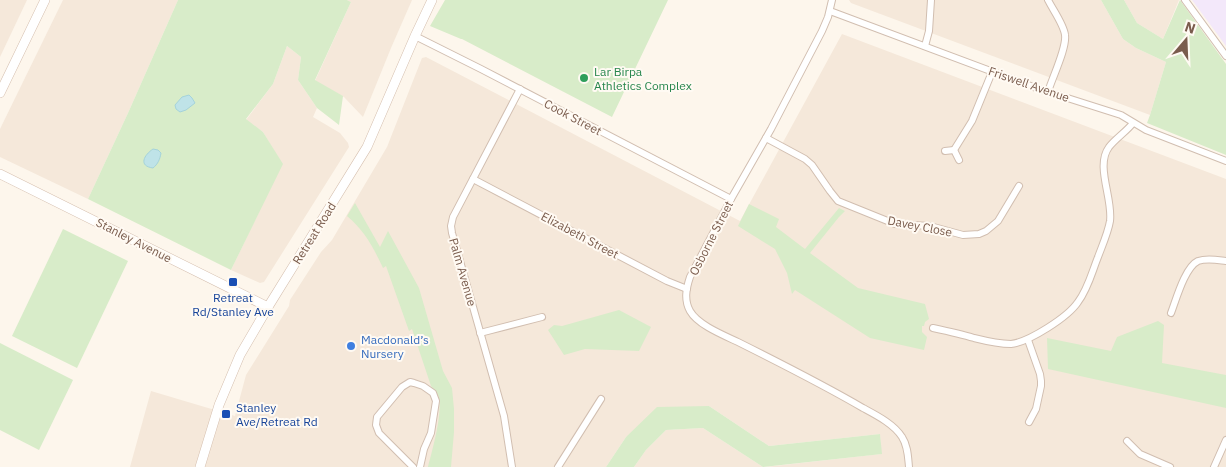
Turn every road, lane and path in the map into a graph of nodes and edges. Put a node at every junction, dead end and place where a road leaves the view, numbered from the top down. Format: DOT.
graph roads {
  1 [pos="45,0"];
  2 [pos="432,0"];
  3 [pos="832,0"];
  4 [pos="931,0"];
  5 [pos="1048,0"];
  6 [pos="1185,0"];
  7 [pos="830,10"];
  8 [pos="415,36"];
  9 [pos="925,46"];
  10 [pos="1226,56"];
  11 [pos="992,72"];
  12 [pos="520,89"];
  13 [pos="1048,92"];
  14 [pos="0,93"];
  15 [pos="1133,123"];
  16 [pos="766,138"];
  17 [pos="954,150"];
  18 [pos="945,151"];
  19 [pos="959,160"];
  20 [pos="1226,161"];
  21 [pos="0,174"];
  22 [pos="474,179"];
  23 [pos="1019,186"];
  24 [pos="731,199"];
  25 [pos="1226,261"];
  26 [pos="687,289"];
  27 [pos="268,307"];
  28 [pos="1171,314"];
  29 [pos="542,317"];
  30 [pos="933,328"];
  31 [pos="480,333"];
  32 [pos="1028,340"];
  33 [pos="601,399"];
  34 [pos="1029,422"];
  35 [pos="1226,440"];
  36 [pos="1128,441"];
  37 [pos="200,467"];
  38 [pos="413,467"];
  39 [pos="420,467"];
  40 [pos="512,467"];
  41 [pos="558,467"];
  42 [pos="908,467"];
  43 [pos="1170,467"];
  44 [pos="1214,467"];
  1 -- 14 [label="street"];
  2 -- 8 [label="street, Retreat Road"];
  3 -- 7 [label="street, Osborne Street"];
  4 -- 9 [label="street"];
  5 -- 13 [label="street"];
  6 -- 10 [label="street"];
  7 -- 9 [label="street, Friswell Avenue"];
  7 -- 16 [label="street, Osborne Street"];
  8 -- 12 [label="street, Cook Street"];
  8 -- 27 [label="street, Retreat Road"];
  9 -- 11 [label="street, Friswell Avenue"];
  11 -- 13 [label="street, Friswell Avenue"];
  11 -- 17 [label="street"];
  12 -- 22 [label="street, Palm Avenue"];
  12 -- 24 [label="street, Cook Street"];
  13 -- 15 [label="street, Friswell Avenue"];
  15 -- 20 [label="street, Friswell Avenue"];
  15 -- 32 [label="street"];
  16 -- 23 [label="street, Davey Close"];
  16 -- 24 [label="street, Osborne Street"];
  17 -- 18 [label="street"];
  17 -- 19 [label="street"];
  21 -- 27 [label="street, Stanley Avenue"];
  22 -- 26 [label="street, Elizabeth Street"];
  22 -- 31 [label="street, Palm Avenue"];
  24 -- 26 [label="street, Osborne Street"];
  25 -- 28 [label="street"];
  26 -- 42 [label="street, Osborne Street"];
  27 -- 37 [label="street, Retreat Road"];
  29 -- 31 [label="street"];
  30 -- 32 [label="street"];
  31 -- 40 [label="street, Palm Avenue"];
  32 -- 34 [label="street"];
  33 -- 41 [label="street"];
  35 -- 44 [label="street"];
  36 -- 43 [label="street"];
  38 -- 39 [label="street"];
}
